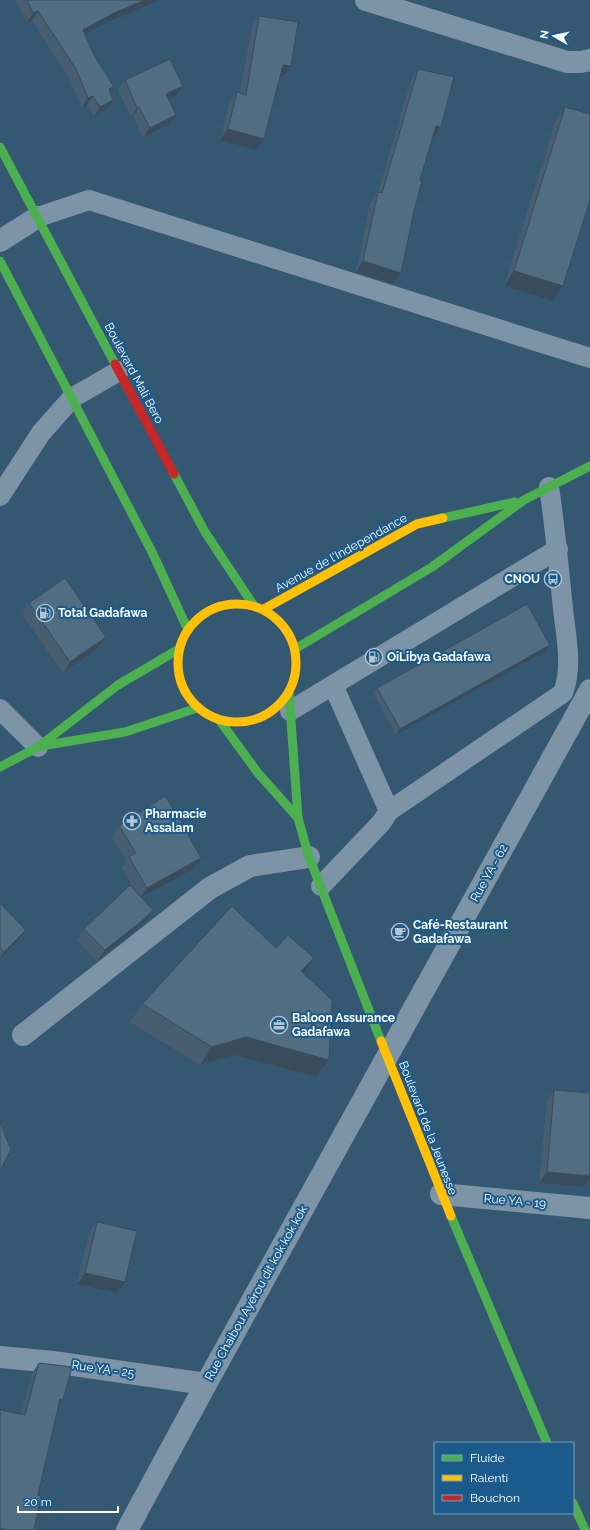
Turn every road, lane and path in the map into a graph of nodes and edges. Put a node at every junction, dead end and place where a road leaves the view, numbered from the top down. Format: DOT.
graph roads {
  1 [pos="366,0"];
  2 [pos="590,60"];
  3 [pos="0,147"];
  4 [pos="38,217"];
  5 [pos="0,241"];
  6 [pos="0,261"];
  7 [pos="590,358"];
  8 [pos="119,371"];
  9 [pos="72,398"];
  10 [pos="590,466"];
  11 [pos="549,487"];
  12 [pos="0,496"];
  13 [pos="524,500"];
  14 [pos="558,549"];
  15 [pos="254,606"];
  16 [pos="264,609"];
  17 [pos="188,630"];
  18 [pos="179,648"];
  19 [pos="295,649"];
  20 [pos="333,685"];
  21 [pos="590,690"];
  22 [pos="289,702"];
  23 [pos="197,708"];
  24 [pos="0,709"];
  25 [pos="220,720"];
  26 [pos="38,747"];
  27 [pos="0,767"];
  28 [pos="389,811"];
  29 [pos="298,818"];
  30 [pos="309,857"];
  31 [pos="320,886"];
  32 [pos="23,1035"];
  33 [pos="387,1056"];
  34 [pos="441,1194"];
  35 [pos="590,1208"];
  36 [pos="0,1357"];
  37 [pos="206,1384"];
  38 [pos="547,1442"];
  39 [pos="574,1505"];
  40 [pos="127,1530"];
  41 [pos="585,1530"];
  1 -- 2 [label="street"];
  3 -- 4 [label="main road, Boulevard Mali Bero"];
  4 -- 5 [label="street"];
  4 -- 7 [label="lane"];
  4 -- 8 [label="main road, Boulevard Mali Bero"];
  6 -- 9 [label="main road"];
  8 -- 9 [label="lane"];
  8 -- 15 [label="main road, Boulevard Mali Bero"];
  9 -- 12 [label="lane"];
  9 -- 17 [label="main road"];
  10 -- 11 [label="main road, Avenue de l'Independance"];
  11 -- 13 [label="main road, Avenue de l'Independance"];
  11 -- 14 [label="lane"];
  13 -- 16 [label="main road, Avenue de l'Independance"];
  13 -- 19 [label="main road, Avenue de l'Independance"];
  14 -- 20 [label="lane"];
  14 -- 28 [label="lane"];
  15 -- 16 [label="main road"];
  15 -- 17 [label="main road"];
  16 -- 19 [label="main road"];
  17 -- 18 [label="main road"];
  18 -- 23 [label="main road"];
  18 -- 26 [label="main road"];
  19 -- 22 [label="main road"];
  20 -- 22 [label="lane"];
  20 -- 28 [label="lane"];
  21 -- 33 [label="street, Rue YA - 62"];
  22 -- 25 [label="main road"];
  22 -- 29 [label="main road"];
  23 -- 25 [label="main road"];
  23 -- 26 [label="main road"];
  24 -- 26 [label="lane"];
  25 -- 29 [label="main road"];
  26 -- 27 [label="main road"];
  28 -- 31 [label="lane"];
  29 -- 30 [label="main road, Boulevard de la Jeunesse"];
  30 -- 31 [label="main road, Boulevard de la Jeunesse"];
  30 -- 32 [label="street"];
  31 -- 33 [label="main road, Boulevard de la Jeunesse"];
  33 -- 34 [label="main road, Boulevard de la Jeunesse"];
  33 -- 37 [label="street, Rue Chaibou Ayérou dit kok kok kok"];
  34 -- 35 [label="street, Rue YA - 19"];
  34 -- 38 [label="main road, Boulevard de la Jeunesse"];
  36 -- 37 [label="street, Rue YA - 25"];
  37 -- 40 [label="street, Rue Chaibou Ayérou dit kok kok kok"];
  39 -- 41 [label="main road"];
}
